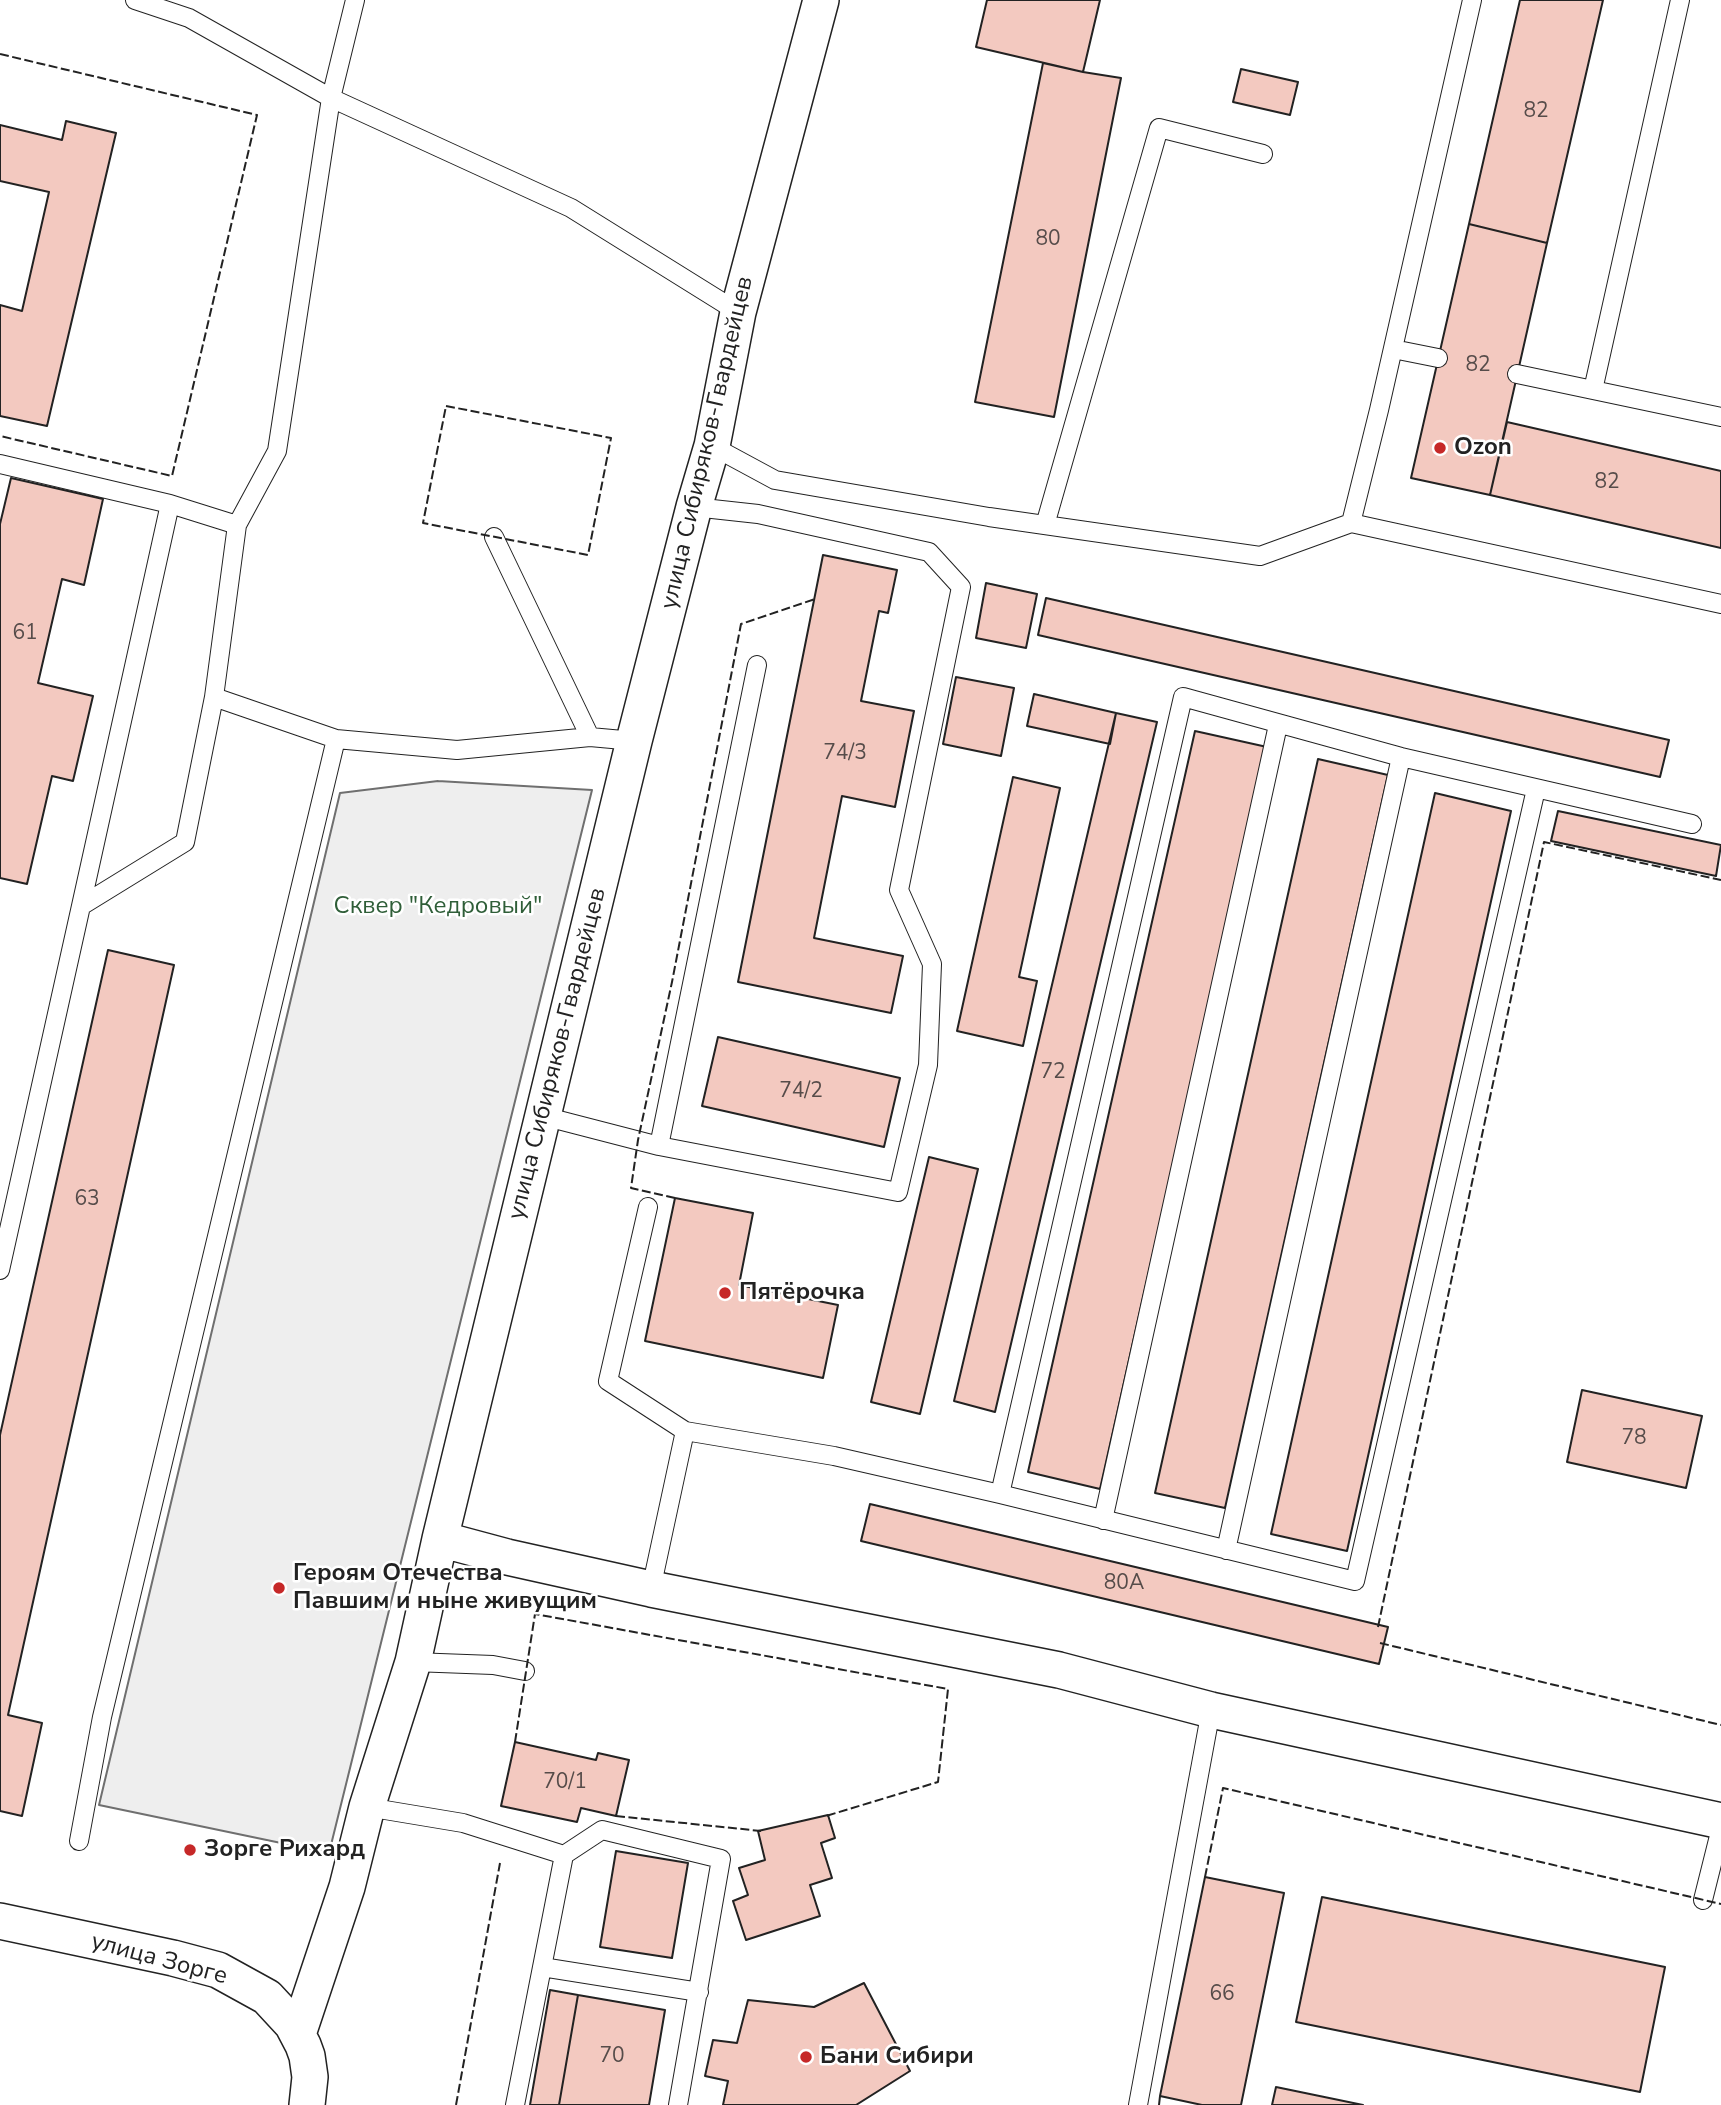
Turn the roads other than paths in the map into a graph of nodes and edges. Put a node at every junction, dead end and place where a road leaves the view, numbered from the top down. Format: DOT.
graph roads {
  1 [pos="135,0"];
  2 [pos="355,0"];
  3 [pos="821,0"];
  4 [pos="1472,0"];
  5 [pos="1680,0"];
  6 [pos="331,99"];
  7 [pos="1263,154"];
  8 [pos="738,313"];
  9 [pos="1393,349"];
  10 [pos="1438,358"];
  11 [pos="1517,374"];
  12 [pos="1593,390"];
  13 [pos="1721,417"];
  14 [pos="712,446"];
  15 [pos="0,464"];
  16 [pos="170,504"];
  17 [pos="694,506"];
  18 [pos="1351,523"];
  19 [pos="237,525"];
  20 [pos="1045,526"];
  21 [pos="494,537"];
  22 [pos="1721,604"];
  23 [pos="757,665"];
  24 [pos="214,697"];
  25 [pos="1278,725"];
  26 [pos="590,737"];
  27 [pos="336,739"];
  28 [pos="634,741"];
  29 [pos="1401,757"];
  30 [pos="1536,789"];
  31 [pos="1692,824"];
  32 [pos="81,906"];
  33 [pos="543,1116"];
  34 [pos="659,1146"];
  35 [pos="648,1207"];
  36 [pos="0,1270"];
  37 [pos="685,1431"];
  38 [pos="1000,1494"];
  39 [pos="1103,1520"];
  40 [pos="440,1539"];
  41 [pos="1226,1550"];
  42 [pos="651,1589"];
  43 [pos="413,1662"];
  44 [pos="525,1671"];
  45 [pos="1211,1710"];
  46 [pos="367,1807"];
  47 [pos="1721,1821"];
  48 [pos="1721,1828"];
  49 [pos="79,1841"];
  50 [pos="564,1854"];
  51 [pos="1703,1900"];
  52 [pos="0,1921"];
  53 [pos="542,1967"];
  54 [pos="699,1992"];
  55 [pos="298,2034"];
  56 [pos="307,2105"];
  57 [pos="515,2105"];
  58 [pos="678,2105"];
  59 [pos="1138,2105"];
  1 -- 6 [label="lane"];
  2 -- 6 [label="lane"];
  3 -- 8 [label="street, улица Сибиряков-Гвардейцев"];
  4 -- 9 [label="lane"];
  5 -- 12 [label="lane"];
  6 -- 8 [label="lane"];
  6 -- 19 [label="lane"];
  7 -- 20 [label="lane"];
  8 -- 14 [label="street, улица Сибиряков-Гвардейцев"];
  9 -- 10 [label="lane"];
  9 -- 18 [label="lane"];
  11 -- 12 [label="lane"];
  12 -- 13 [label="lane"];
  14 -- 17 [label="street, улица Сибиряков-Гвардейцев"];
  14 -- 20 [label="lane"];
  15 -- 16 [label="lane"];
  16 -- 19 [label="lane"];
  16 -- 32 [label="lane"];
  17 -- 28 [label="street, улица Сибиряков-Гвардейцев"];
  17 -- 34 [label="lane"];
  18 -- 20 [label="lane"];
  18 -- 22 [label="lane"];
  19 -- 24 [label="lane"];
  21 -- 26 [label="lane"];
  23 -- 34 [label="lane"];
  24 -- 27 [label="lane"];
  24 -- 32 [label="lane"];
  25 -- 29 [label="lane"];
  25 -- 38 [label="lane"];
  25 -- 39 [label="lane"];
  26 -- 27 [label="lane"];
  26 -- 28 [label="lane"];
  27 -- 49 [label="lane"];
  28 -- 33 [label="street, улица Сибиряков-Гвардейцев"];
  29 -- 30 [label="lane"];
  29 -- 41 [label="lane"];
  30 -- 31 [label="lane"];
  30 -- 41 [label="lane"];
  32 -- 36 [label="lane"];
  33 -- 34 [label="lane"];
  33 -- 40 [label="street, улица Сибиряков-Гвардейцев"];
  35 -- 37 [label="lane"];
  37 -- 38 [label="lane"];
  37 -- 42 [label="lane"];
  38 -- 39 [label="lane"];
  39 -- 41 [label="lane"];
  40 -- 42 [label="street"];
  40 -- 43 [label="street, улица Сибиряков-Гвардейцев"];
  42 -- 45 [label="street"];
  43 -- 44 [label="lane"];
  43 -- 46 [label="street, улица Сибиряков-Гвардейцев"];
  45 -- 47 [label="street"];
  45 -- 59 [label="lane"];
  46 -- 50 [label="lane"];
  46 -- 55 [label="street, улица Сибиряков-Гвардейцев"];
  48 -- 51 [label="lane"];
  50 -- 53 [label="lane"];
  50 -- 54 [label="lane"];
  52 -- 55 [label="street, улица Зорге"];
  53 -- 54 [label="lane"];
  53 -- 57 [label="lane"];
  54 -- 58 [label="lane"];
  55 -- 56 [label="street"];
}
